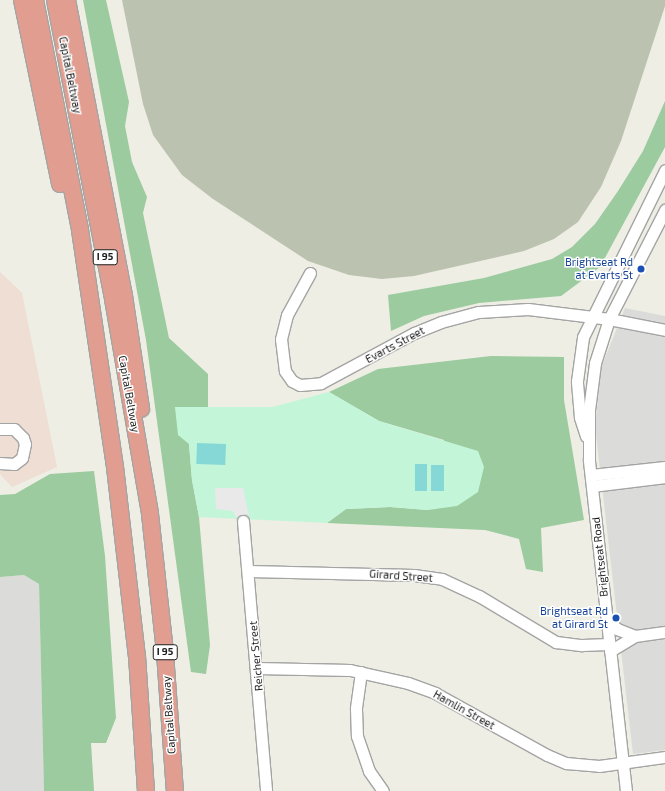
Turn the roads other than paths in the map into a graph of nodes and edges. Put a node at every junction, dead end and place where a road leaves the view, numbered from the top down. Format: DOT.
graph roads {
  1 [pos="17,0"];
  2 [pos="22,0"];
  3 [pos="35,0"];
  4 [pos="55,0"];
  5 [pos="67,0"];
  6 [pos="29,37"];
  7 [pos="665,170"];
  8 [pos="665,210"];
  9 [pos="310,274"];
  10 [pos="91,316"];
  11 [pos="592,317"];
  12 [pos="609,319"];
  13 [pos="665,330"];
  14 [pos="0,430"];
  15 [pos="588,443"];
  16 [pos="0,463"];
  17 [pos="665,467"];
  18 [pos="665,477"];
  19 [pos="592,480"];
  20 [pos="150,514"];
  21 [pos="243,521"];
  22 [pos="249,571"];
  23 [pos="607,619"];
  24 [pos="665,632"];
  25 [pos="635,636"];
  26 [pos="610,648"];
  27 [pos="257,668"];
  28 [pos="361,672"];
  29 [pos="665,757"];
  30 [pos="623,763"];
  31 [pos="146,791"];
  32 [pos="174,791"];
  33 [pos="266,791"];
  34 [pos="383,791"];
  35 [pos="626,791"];
  1 -- 6 [label="highway"];
  2 -- 6 [label="highway"];
  3 -- 10 [label="highway, Capital Beltway / I 95"];
  4 -- 20 [label="highway, Capital Beltway / I 95"];
  5 -- 20 [label="highway"];
  6 -- 10 [label="highway"];
  7 -- 11 [label="street, Brightseat Road"];
  8 -- 12 [label="street, Brightseat Road"];
  9 -- 11 [label="street, Evarts Street"];
  10 -- 31 [label="highway, Capital Beltway / I 95"];
  11 -- 12 [label="street, Evarts Street"];
  11 -- 15 [label="street, Brightseat Road"];
  12 -- 13 [label="street, Evarts Street"];
  12 -- 15 [label="street, Brightseat Road"];
  14 -- 16 [label="street"];
  15 -- 19 [label="street, Brightseat Road"];
  17 -- 19 [label="street"];
  18 -- 19 [label="street"];
  19 -- 23 [label="street, Brightseat Road"];
  20 -- 32 [label="highway, Capital Beltway / I 95"];
  21 -- 22 [label="street, Reicher Street"];
  22 -- 26 [label="street, Girard Street"];
  22 -- 27 [label="street, Reicher Street"];
  23 -- 25 [label="street"];
  23 -- 26 [label="street, Brightseat Road"];
  24 -- 25 [label="street"];
  25 -- 26 [label="street"];
  26 -- 30 [label="street, Brightseat Road"];
  27 -- 28 [label="street, Hamlin Street"];
  27 -- 33 [label="street, Reicher Street"];
  28 -- 30 [label="street, Hamlin Street"];
  28 -- 34 [label="street"];
  29 -- 30 [label="street, Hamlin Street"];
  30 -- 35 [label="street, Brightseat Road"];
}
